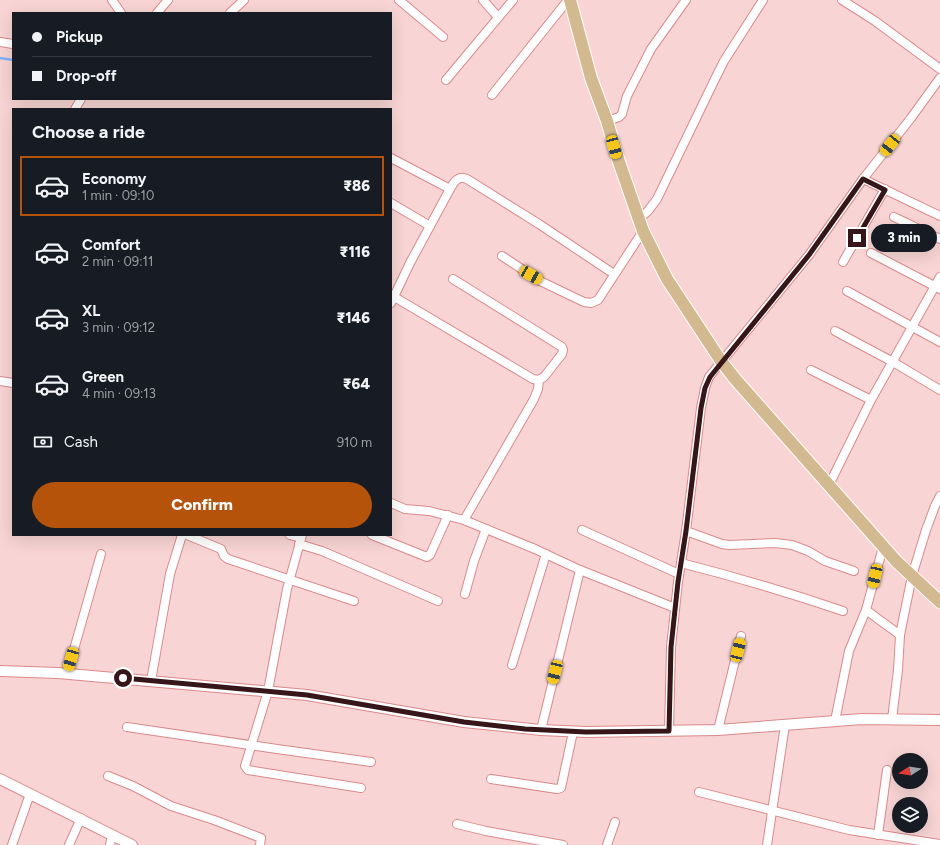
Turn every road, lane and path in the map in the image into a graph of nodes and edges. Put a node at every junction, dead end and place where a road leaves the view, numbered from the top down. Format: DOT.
graph roads {
  1 [pos="112,0"];
  2 [pos="168,0"];
  3 [pos="244,0"];
  4 [pos="399,0"];
  5 [pos="483,0"];
  6 [pos="513,0"];
  7 [pos="569,0"];
  8 [pos="686,0"];
  9 [pos="763,0"];
  10 [pos="842,0"];
  11 [pos="120,12"];
  12 [pos="162,12"];
  13 [pos="231,12"];
  14 [pos="498,17"];
  15 [pos="443,37"];
  16 [pos="0,42"];
  17 [pos="12,44"];
  18 [pos="940,69"];
  19 [pos="940,78"];
  20 [pos="446,80"];
  21 [pos="492,95"];
  22 [pos="607,122"];
  23 [pos="392,159"];
  24 [pos="863,179"];
  25 [pos="450,189"];
  26 [pos="885,190"];
  27 [pos="392,204"];
  28 [pos="940,216"];
  29 [pos="894,217"];
  30 [pos="430,226"];
  31 [pos="640,226"];
  32 [pos="940,239"];
  33 [pos="871,253"];
  34 [pos="502,256"];
  35 [pos="843,262"];
  36 [pos="614,274"];
  37 [pos="940,277"];
  38 [pos="453,279"];
  39 [pos="937,287"];
  40 [pos="847,291"];
  41 [pos="392,298"];
  42 [pos="912,326"];
  43 [pos="835,331"];
  44 [pos="940,342"];
  45 [pos="721,361"];
  46 [pos="893,362"];
  47 [pos="811,370"];
  48 [pos="539,380"];
  49 [pos="0,381"];
  50 [pos="12,383"];
  51 [pos="940,390"];
  52 [pos="872,400"];
  53 [pos="829,485"];
  54 [pos="940,496"];
  55 [pos="392,503"];
  56 [pos="448,515"];
  57 [pos="464,520"];
  58 [pos="486,529"];
  59 [pos="582,530"];
  60 [pos="686,531"];
  61 [pos="182,536"];
  62 [pos="189,536"];
  63 [pos="374,536"];
  64 [pos="300,539"];
  65 [pos="883,547"];
  66 [pos="101,554"];
  67 [pos="546,554"];
  68 [pos="681,562"];
  69 [pos="580,570"];
  70 [pos="854,571"];
  71 [pos="679,574"];
  72 [pos="912,576"];
  73 [pos="290,579"];
  74 [pos="465,594"];
  75 [pos="354,601"];
  76 [pos="438,601"];
  77 [pos="940,602"];
  78 [pos="675,608"];
  79 [pos="866,610"];
  80 [pos="843,611"];
  81 [pos="900,635"];
  82 [pos="741,636"];
  83 [pos="512,665"];
  84 [pos="0,670"];
  85 [pos="67,674"];
  86 [pos="151,681"];
  87 [pos="268,691"];
  88 [pos="892,719"];
  89 [pos="940,720"];
  90 [pos="835,721"];
  91 [pos="785,725"];
  92 [pos="127,727"];
  93 [pos="541,730"];
  94 [pos="718,730"];
  95 [pos="669,731"];
  96 [pos="573,732"];
  97 [pos="251,745"];
  98 [pos="371,762"];
  99 [pos="887,770"];
  100 [pos="108,776"];
  101 [pos="0,779"];
  102 [pos="491,779"];
  103 [pos="361,788"];
  104 [pos="699,792"];
  105 [pos="30,794"];
  106 [pos="772,812"];
  107 [pos="80,818"];
  108 [pos="615,822"];
  109 [pos="457,824"];
  110 [pos="878,834"];
  111 [pos="111,840"];
  112 [pos="940,844"];
  113 [pos="12,845"];
  114 [pos="69,845"];
  115 [pos="132,845"];
  116 [pos="260,845"];
  117 [pos="563,845"];
  118 [pos="607,845"];
  119 [pos="767,845"];
  1 -- 11 [label="street"];
  2 -- 12 [label="street"];
  3 -- 13 [label="street"];
  4 -- 15 [label="street"];
  5 -- 14 [label="street"];
  6 -- 14 [label="street"];
  7 -- 21 [label="street"];
  7 -- 22 [label="main road"];
  8 -- 22 [label="street"];
  9 -- 31 [label="street"];
  10 -- 18 [label="street"];
  14 -- 20 [label="street"];
  16 -- 17 [label="street"];
  19 -- 24 [label="street"];
  22 -- 31 [label="main road"];
  23 -- 25 [label="street"];
  24 -- 26 [label="street"];
  24 -- 45 [label="street"];
  25 -- 30 [label="street"];
  25 -- 36 [label="street"];
  26 -- 28 [label="street"];
  26 -- 35 [label="street"];
  27 -- 30 [label="street"];
  29 -- 32 [label="street"];
  30 -- 41 [label="street"];
  31 -- 36 [label="street"];
  31 -- 45 [label="main road"];
  33 -- 39 [label="street"];
  34 -- 36 [label="street"];
  37 -- 39 [label="street"];
  38 -- 48 [label="street"];
  39 -- 42 [label="street"];
  40 -- 42 [label="street"];
  41 -- 48 [label="street"];
  42 -- 44 [label="street"];
  42 -- 46 [label="street"];
  43 -- 46 [label="street"];
  45 -- 53 [label="main road"];
  45 -- 60 [label="street"];
  46 -- 51 [label="street"];
  46 -- 52 [label="street"];
  47 -- 52 [label="street"];
  48 -- 57 [label="street"];
  49 -- 50 [label="street"];
  52 -- 53 [label="street"];
  53 -- 65 [label="main road"];
  54 -- 72 [label="street"];
  55 -- 56 [label="street"];
  56 -- 57 [label="street"];
  56 -- 63 [label="street"];
  57 -- 58 [label="street"];
  58 -- 67 [label="street"];
  58 -- 74 [label="street"];
  59 -- 71 [label="street"];
  60 -- 68 [label="street"];
  60 -- 70 [label="street"];
  61 -- 86 [label="street"];
  62 -- 73 [label="street"];
  64 -- 73 [label="street"];
  64 -- 76 [label="street"];
  65 -- 72 [label="main road"];
  65 -- 79 [label="street"];
  66 -- 85 [label="street"];
  67 -- 69 [label="street"];
  67 -- 83 [label="street"];
  68 -- 71 [label="street"];
  68 -- 80 [label="street"];
  69 -- 78 [label="street"];
  69 -- 93 [label="street"];
  71 -- 78 [label="street"];
  72 -- 77 [label="main road"];
  72 -- 81 [label="street"];
  73 -- 75 [label="street"];
  73 -- 87 [label="street"];
  78 -- 95 [label="street"];
  79 -- 81 [label="street"];
  79 -- 90 [label="street"];
  81 -- 88 [label="street"];
  82 -- 94 [label="street"];
  84 -- 85 [label="street"];
  85 -- 86 [label="street"];
  86 -- 87 [label="street"];
  87 -- 93 [label="street"];
  87 -- 97 [label="street"];
  88 -- 89 [label="street"];
  88 -- 90 [label="street"];
  90 -- 91 [label="street"];
  91 -- 94 [label="street"];
  91 -- 106 [label="street"];
  92 -- 97 [label="street"];
  93 -- 96 [label="street"];
  94 -- 95 [label="street"];
  95 -- 96 [label="street"];
  96 -- 102 [label="street"];
  97 -- 98 [label="street"];
  97 -- 103 [label="street"];
  99 -- 110 [label="street"];
  100 -- 116 [label="street"];
  101 -- 105 [label="street"];
  104 -- 106 [label="street"];
  105 -- 107 [label="street"];
  105 -- 113 [label="street"];
  106 -- 110 [label="street"];
  106 -- 119 [label="street"];
  107 -- 111 [label="street"];
  107 -- 114 [label="street"];
  108 -- 118 [label="street"];
  109 -- 117 [label="street"];
  110 -- 112 [label="street"];
  111 -- 115 [label="street"];
}
